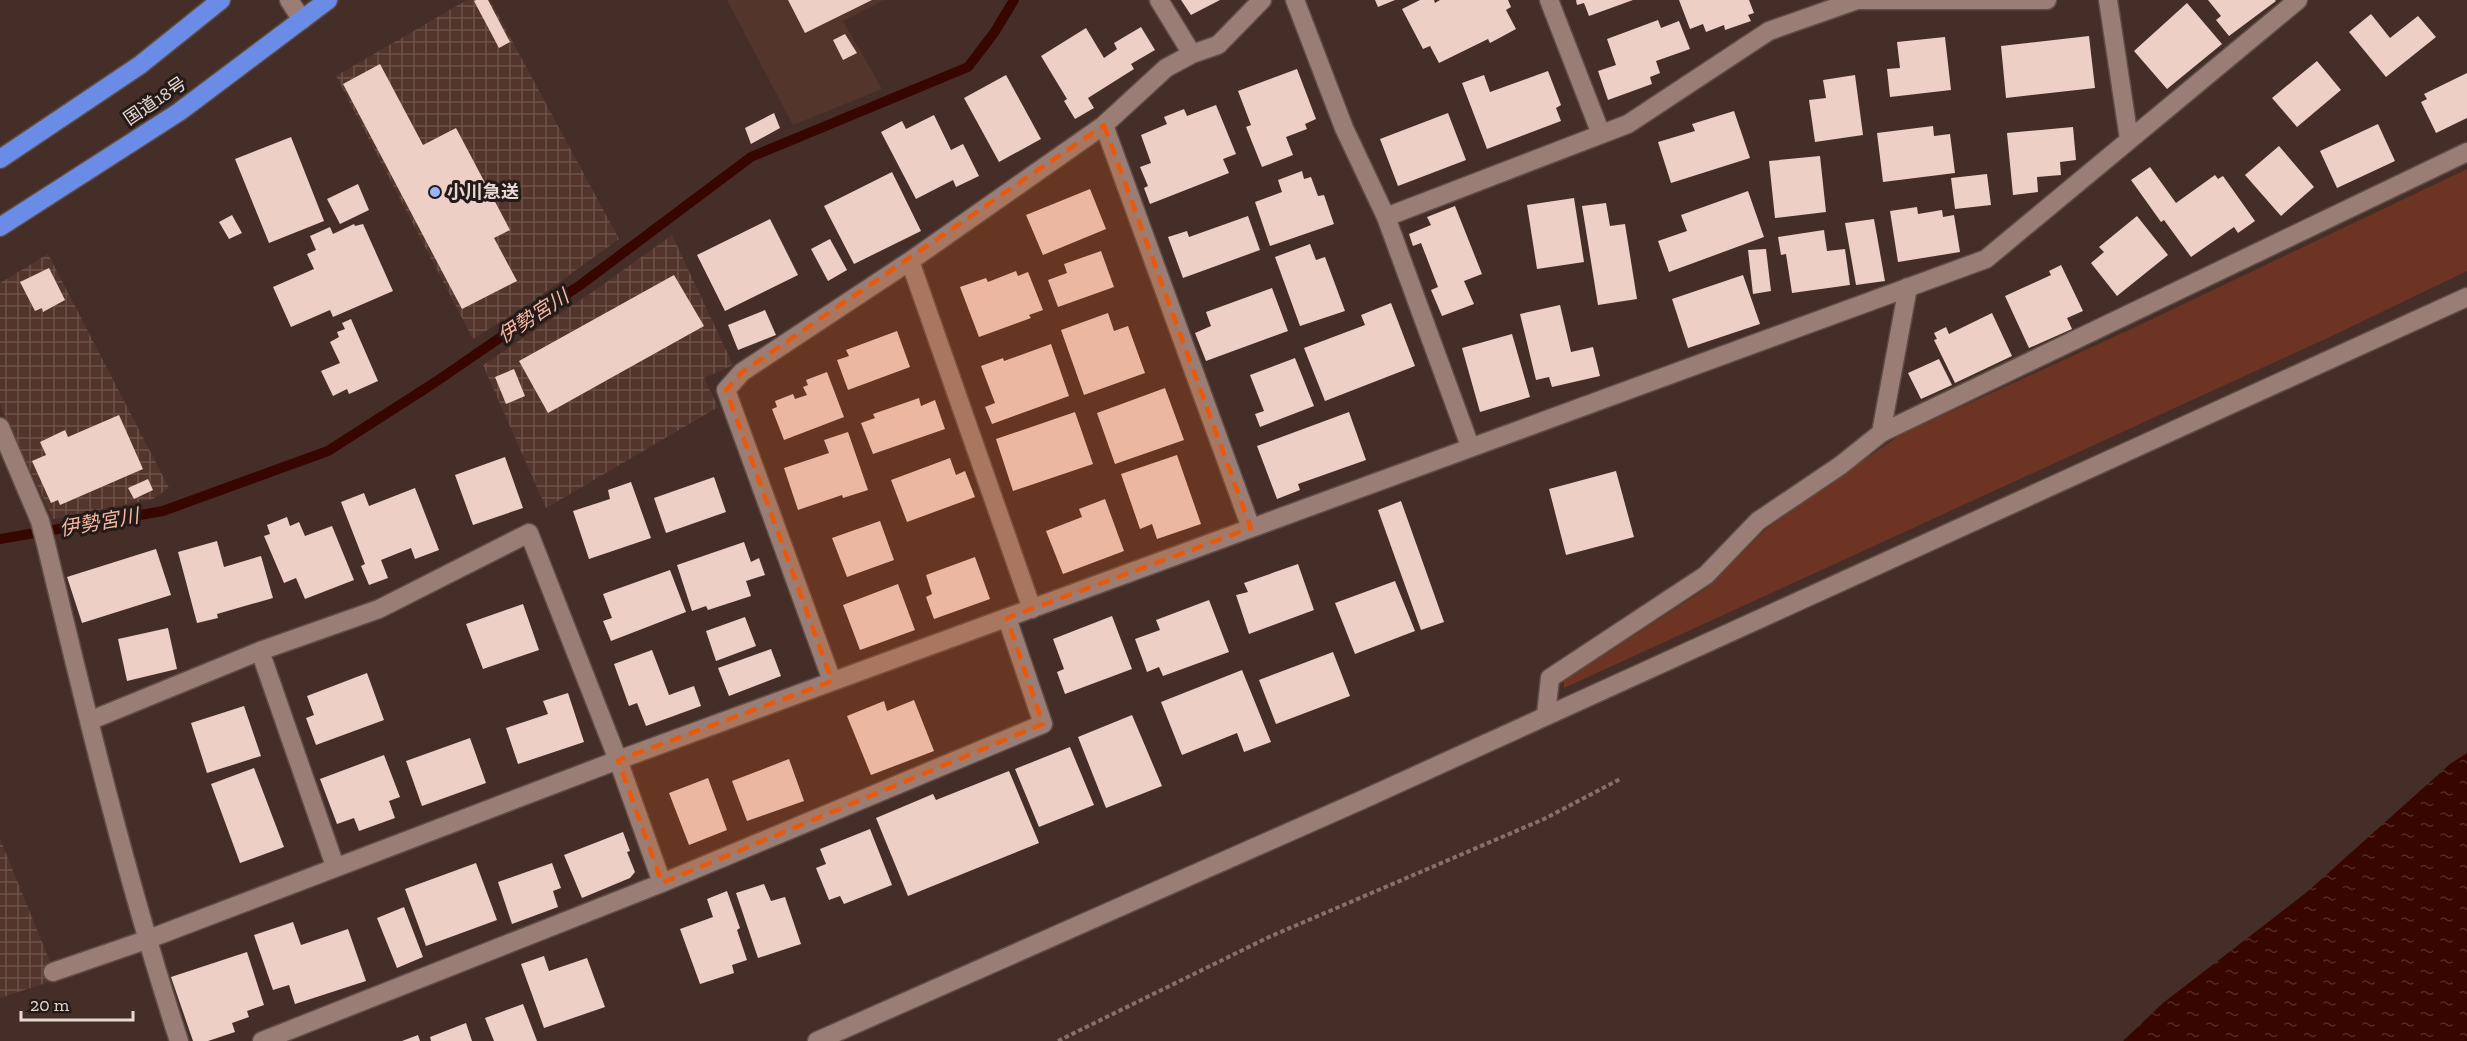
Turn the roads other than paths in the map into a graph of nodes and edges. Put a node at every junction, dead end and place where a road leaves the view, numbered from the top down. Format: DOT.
graph roads {
  1 [pos="221,0"];
  2 [pos="289,0"];
  3 [pos="328,0"];
  4 [pos="1159,0"];
  5 [pos="1262,0"];
  6 [pos="1295,0"];
  7 [pos="1549,0"];
  8 [pos="2047,0"];
  9 [pos="2108,0"];
  10 [pos="2298,0"];
  11 [pos="1808,8"];
  12 [pos="302,20"];
  13 [pos="1192,54"];
  14 [pos="1104,125"];
  15 [pos="1601,134"];
  16 [pos="2129,139"];
  17 [pos="2467,152"];
  18 [pos="0,159"];
  19 [pos="1386,217"];
  20 [pos="0,227"];
  21 [pos="910,261"];
  22 [pos="1908,287"];
  23 [pos="2467,297"];
  24 [pos="0,427"];
  25 [pos="1881,433"];
  26 [pos="1470,446"];
  27 [pos="1251,528"];
  28 [pos="1032,609"];
  29 [pos="1007,618"];
  30 [pos="260,651"];
  31 [pos="832,681"];
  32 [pos="1546,715"];
  33 [pos="88,721"];
  34 [pos="618,760"];
  35 [pos="335,866"];
  36 [pos="662,883"];
  37 [pos="146,940"];
  38 [pos="52,972"];
  39 [pos="179,1041"];
  40 [pos="262,1041"];
  41 [pos="817,1041"];
  1 -- 18 [label="highway"];
  2 -- 12 [label="street"];
  3 -- 12 [label="highway, 国道18号"];
  4 -- 13 [label="street"];
  5 -- 13 [label="street"];
  6 -- 19 [label="street"];
  7 -- 15 [label="street"];
  8 -- 11 [label="street"];
  9 -- 16 [label="street"];
  10 -- 16 [label="street"];
  11 -- 15 [label="street"];
  12 -- 20 [label="highway, 国道18号"];
  13 -- 14 [label="street"];
  14 -- 21 [label="street"];
  14 -- 27 [label="street"];
  15 -- 19 [label="street"];
  16 -- 22 [label="street"];
  17 -- 25 [label="street"];
  19 -- 26 [label="street"];
  21 -- 28 [label="street"];
  21 -- 31 [label="street"];
  22 -- 25 [label="street"];
  22 -- 26 [label="street"];
  23 -- 32 [label="street"];
  24 -- 33 [label="street"];
  25 -- 32 [label="street"];
  26 -- 27 [label="street"];
  27 -- 28 [label="street"];
  28 -- 29 [label="street"];
  29 -- 31 [label="street"];
  29 -- 36 [label="street"];
  30 -- 33 [label="street"];
  30 -- 34 [label="street"];
  30 -- 35 [label="street"];
  31 -- 34 [label="street"];
  32 -- 41 [label="street"];
  33 -- 37 [label="street"];
  34 -- 35 [label="street"];
  34 -- 36 [label="street"];
  35 -- 37 [label="street"];
  36 -- 40 [label="street"];
  37 -- 38 [label="street"];
  37 -- 39 [label="street"];
}
